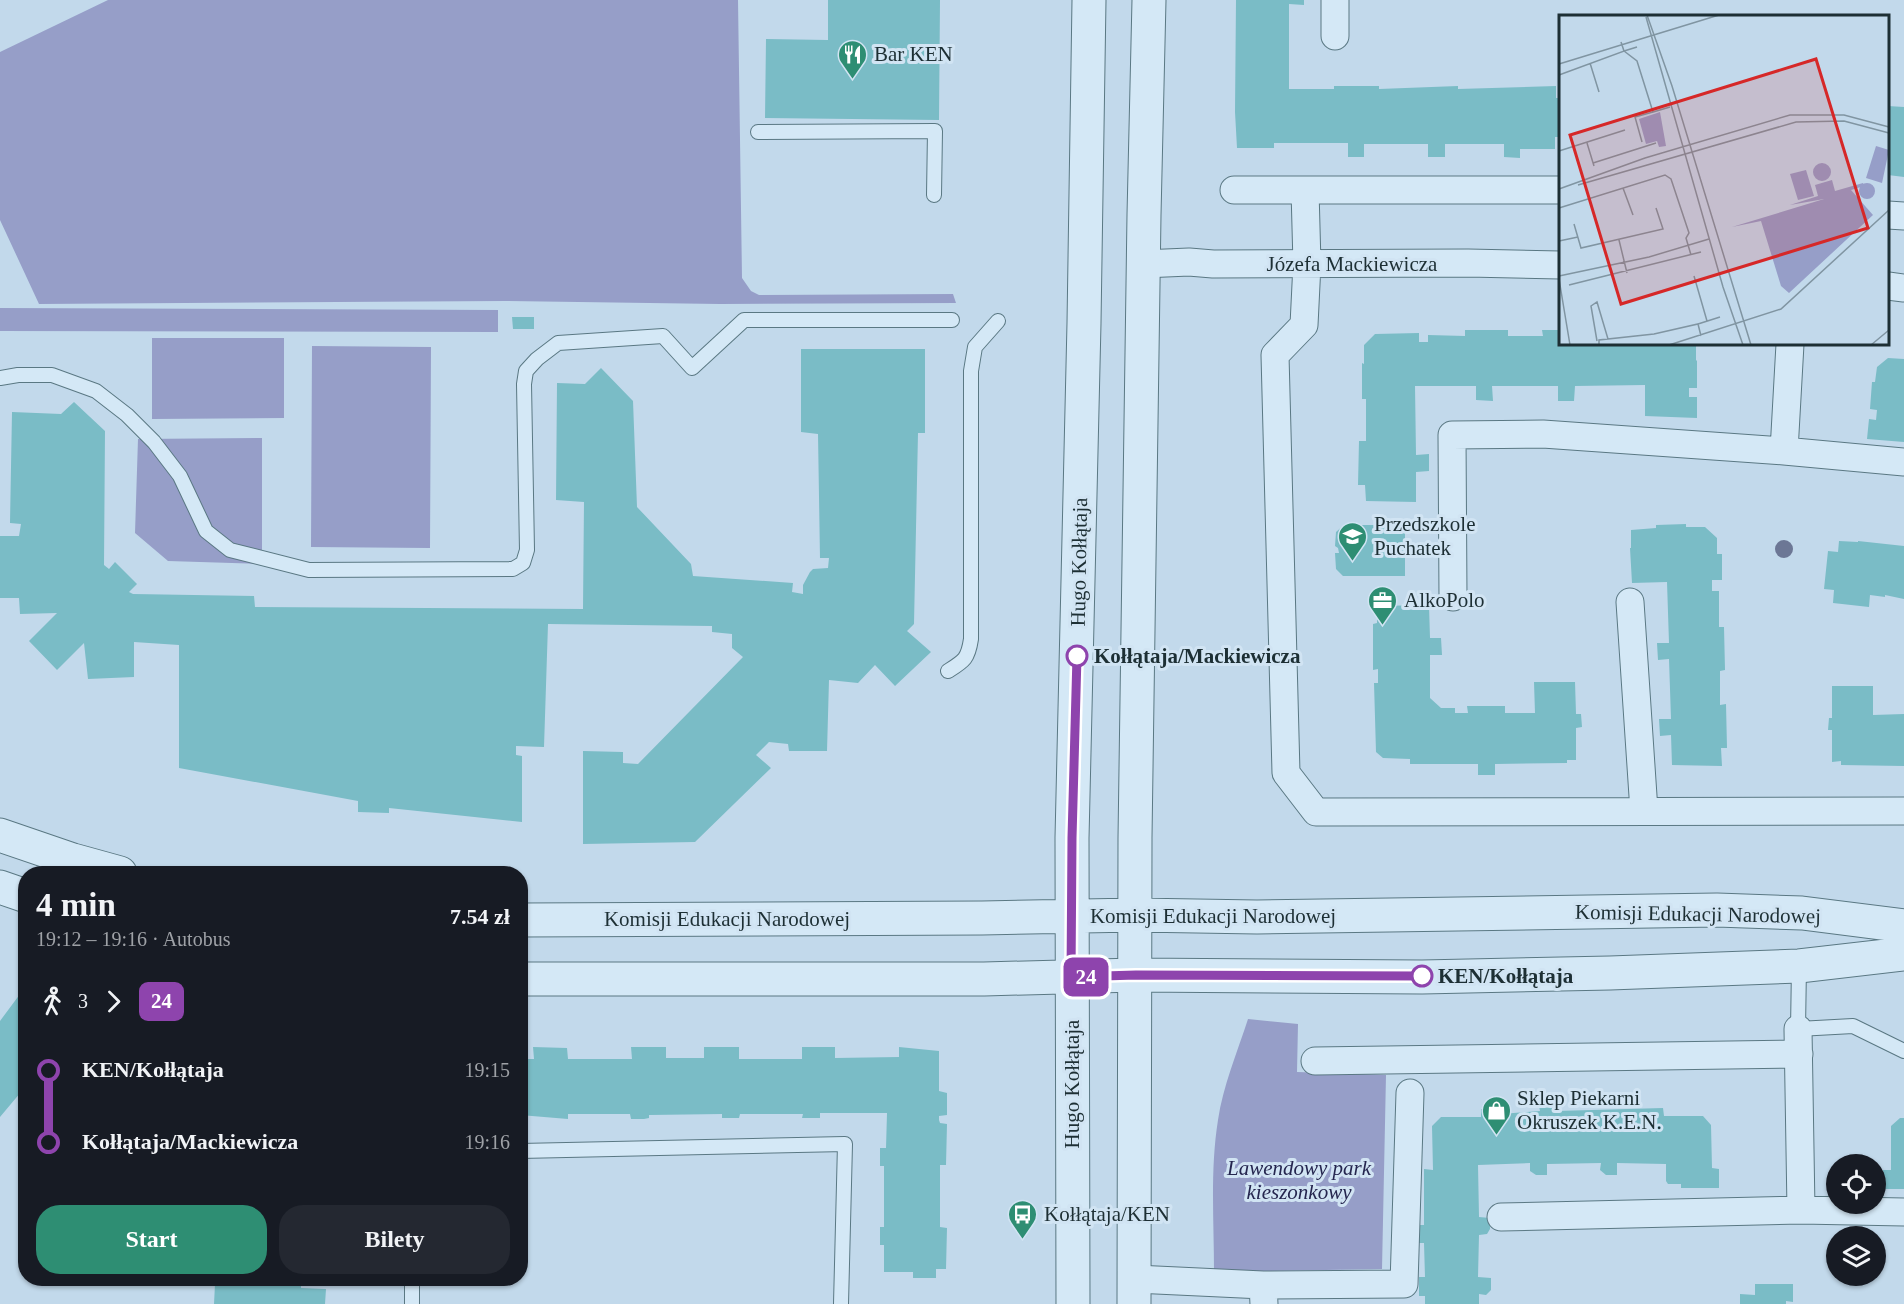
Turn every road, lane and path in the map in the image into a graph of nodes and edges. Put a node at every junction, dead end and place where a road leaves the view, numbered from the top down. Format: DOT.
graph roads {
  1 [pos="1089,0"];
  2 [pos="1149,0"];
  3 [pos="1335,0"];
  4 [pos="1335,36"];
  5 [pos="758,132"];
  6 [pos="1234,190"];
  7 [pos="1305,190"];
  8 [pos="1559,190"];
  9 [pos="934,195"];
  10 [pos="1889,215"];
  11 [pos="1904,216"];
  12 [pos="1143,264"];
  13 [pos="1307,264"];
  14 [pos="1559,265"];
  15 [pos="1889,286"];
  16 [pos="1904,288"];
  17 [pos="952,320"];
  18 [pos="998,321"];
  19 [pos="1790,345"];
  20 [pos="0,378"];
  21 [pos="1784,451"];
  22 [pos="1904,462"];
  23 [pos="1453,597"];
  24 [pos="1630,602"];
  25 [pos="948,671"];
  26 [pos="1644,811"];
  27 [pos="1904,811"];
  28 [pos="0,835"];
  29 [pos="95,866"];
  30 [pos="0,887"];
  31 [pos="18,893"];
  32 [pos="1136,915"];
  33 [pos="1071,916"];
  34 [pos="528,920"];
  35 [pos="1904,926"];
  36 [pos="1904,954"];
  37 [pos="1799,966"];
  38 [pos="1136,975"];
  39 [pos="1071,977"];
  40 [pos="528,979"];
  41 [pos="1798,1041"];
  42 [pos="1904,1051"];
  43 [pos="1315,1061"];
  44 [pos="1410,1093"];
  45 [pos="528,1151"];
  46 [pos="1801,1210"];
  47 [pos="1904,1212"];
  48 [pos="1501,1217"];
  49 [pos="412,1286"];
  50 [pos="1134,1292"];
  51 [pos="1264,1294"];
  52 [pos="412,1304"];
  53 [pos="841,1304"];
  54 [pos="1073,1304"];
  1 -- 33 [label="street, Hugo Kołłątaja"];
  2 -- 12 [label="street"];
  3 -- 4 [label="street"];
  5 -- 9 [label="lane"];
  6 -- 7 [label="street"];
  7 -- 8 [label="street"];
  7 -- 13 [label="street"];
  10 -- 11 [label="street"];
  12 -- 13 [label="street, Józefa Mackiewicza"];
  12 -- 32 [label="street"];
  13 -- 14 [label="street, Józefa Mackiewicza"];
  13 -- 26 [label="street"];
  15 -- 16 [label="street"];
  17 -- 20 [label="lane"];
  18 -- 25 [label="lane"];
  19 -- 21 [label="street"];
  21 -- 22 [label="street"];
  21 -- 23 [label="street"];
  24 -- 26 [label="street"];
  26 -- 27 [label="street"];
  28 -- 29 [label="street"];
  30 -- 31 [label="street"];
  32 -- 33 [label="street, Komisji Edukacji Narodowej"];
  32 -- 35 [label="street, Komisji Edukacji Narodowej"];
  32 -- 38 [label="street"];
  33 -- 34 [label="street, Komisji Edukacji Narodowej"];
  33 -- 39 [label="street, Hugo Kołłątaja"];
  36 -- 37 [label="street"];
  37 -- 38 [label="street"];
  37 -- 41 [label="lane"];
  38 -- 39 [label="street"];
  38 -- 50 [label="street"];
  39 -- 40 [label="street"];
  39 -- 54 [label="street, Hugo Kołłątaja"];
  41 -- 42 [label="lane"];
  41 -- 43 [label="street"];
  41 -- 46 [label="street"];
  44 -- 51 [label="street"];
  45 -- 53 [label="lane"];
  46 -- 47 [label="street"];
  46 -- 48 [label="street"];
  49 -- 52 [label="lane"];
  50 -- 51 [label="street"];
}
